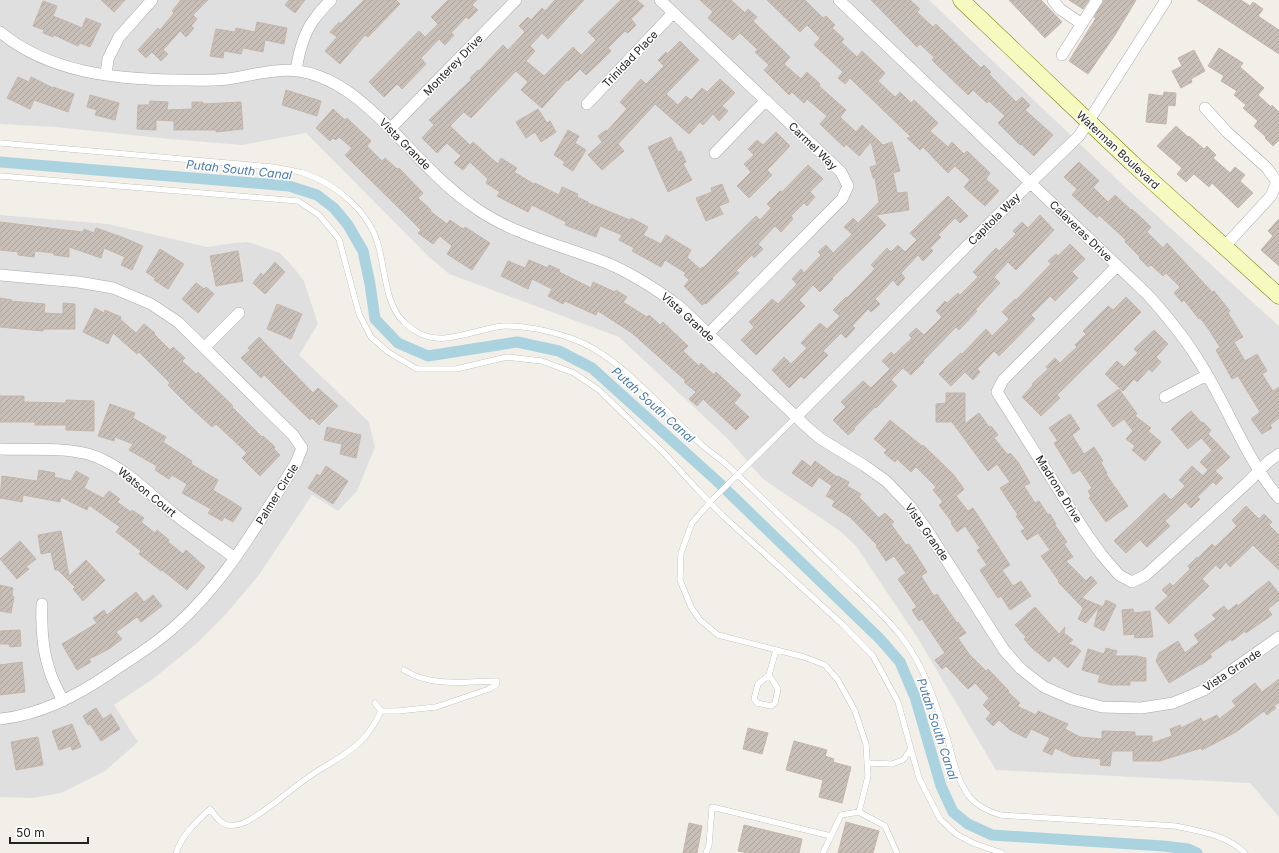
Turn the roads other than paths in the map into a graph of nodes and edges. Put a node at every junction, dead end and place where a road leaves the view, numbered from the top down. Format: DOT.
graph roads {
  1 [pos="152,0"];
  2 [pos="331,0"];
  3 [pos="516,0"];
  4 [pos="660,0"];
  5 [pos="839,0"];
  6 [pos="961,0"];
  7 [pos="1052,0"];
  8 [pos="1097,0"];
  9 [pos="1166,0"];
  10 [pos="673,13"];
  11 [pos="1082,24"];
  12 [pos="0,32"];
  13 [pos="1062,55"];
  14 [pos="296,70"];
  15 [pos="106,75"];
  16 [pos="766,100"];
  17 [pos="587,104"];
  18 [pos="1205,108"];
  19 [pos="1088,122"];
  20 [pos="390,129"];
  21 [pos="0,144"];
  22 [pos="715,153"];
  23 [pos="0,176"];
  24 [pos="1030,183"];
  25 [pos="1224,247"];
  26 [pos="1117,266"];
  27 [pos="0,275"];
  28 [pos="1279,296"];
  29 [pos="239,313"];
  30 [pos="708,334"];
  31 [pos="205,348"];
  32 [pos="1207,375"];
  33 [pos="1165,397"];
  34 [pos="796,417"];
  35 [pos="0,449"];
  36 [pos="1279,454"];
  37 [pos="1259,470"];
  38 [pos="735,477"];
  39 [pos="1279,498"];
  40 [pos="711,500"];
  41 [pos="235,558"];
  42 [pos="42,604"];
  43 [pos="1277,642"];
  44 [pos="776,650"];
  45 [pos="404,670"];
  46 [pos="769,675"];
  47 [pos="63,701"];
  48 [pos="375,703"];
  49 [pos="381,711"];
  50 [pos="0,719"];
  51 [pos="911,749"];
  52 [pos="867,763"];
  53 [pos="859,812"];
  54 [pos="831,836"];
  55 [pos="176,853"];
  56 [pos="706,853"];
  57 [pos="823,853"];
  58 [pos="897,853"];
  59 [pos="1002,853"];
  60 [pos="1245,853"];
  1 -- 15 [label="street"];
  2 -- 14 [label="street"];
  3 -- 20 [label="street, Monterey Drive"];
  4 -- 10 [label="street, Carmel Way"];
  5 -- 24 [label="street, Calaveras Drive"];
  6 -- 19 [label="main road, Waterman Boulevard"];
  7 -- 11 [label="street"];
  8 -- 11 [label="street"];
  9 -- 19 [label="street, Capitola Way"];
  10 -- 16 [label="street, Carmel Way"];
  10 -- 17 [label="street, Trinidad Place"];
  11 -- 13 [label="street"];
  12 -- 15 [label="street, Vista Grande"];
  14 -- 15 [label="street, Vista Grande"];
  14 -- 20 [label="street, Vista Grande"];
  16 -- 22 [label="street"];
  16 -- 30 [label="street, Carmel Way"];
  18 -- 25 [label="street"];
  19 -- 24 [label="street, Capitola Way"];
  19 -- 25 [label="main road, Waterman Boulevard"];
  20 -- 30 [label="street, Vista Grande"];
  21 -- 38 [label="lane"];
  23 -- 40 [label="lane"];
  24 -- 26 [label="street, Calaveras Drive"];
  24 -- 34 [label="street, Capitola Way"];
  25 -- 28 [label="main road, Waterman Boulevard"];
  26 -- 32 [label="street, Calaveras Drive"];
  26 -- 37 [label="street, Madrone Drive"];
  27 -- 31 [label="street, Palmer Circle"];
  29 -- 31 [label="street"];
  30 -- 34 [label="street, Vista Grande"];
  31 -- 41 [label="street, Palmer Circle"];
  32 -- 33 [label="street"];
  32 -- 37 [label="street, Calaveras Drive"];
  34 -- 38 [label="lane"];
  34 -- 43 [label="street, Vista Grande"];
  35 -- 41 [label="street, Watson Court"];
  36 -- 37 [label="street"];
  37 -- 39 [label="street, Calaveras Drive"];
  38 -- 40 [label="lane"];
  38 -- 60 [label="lane"];
  40 -- 44 [label="lane"];
  40 -- 51 [label="lane"];
  41 -- 47 [label="street, Palmer Circle"];
  42 -- 47 [label="street"];
  44 -- 46 [label="lane"];
  44 -- 52 [label="lane"];
  45 -- 49 [label="lane"];
  46 -- 46 [label="lane"];
  47 -- 50 [label="street, Palmer Circle"];
  48 -- 49 [label="lane"];
  49 -- 55 [label="lane"];
  51 -- 52 [label="lane"];
  51 -- 59 [label="lane"];
  52 -- 53 [label="lane"];
  53 -- 54 [label="lane"];
  53 -- 58 [label="lane"];
  54 -- 56 [label="lane"];
  54 -- 57 [label="lane"];
}
